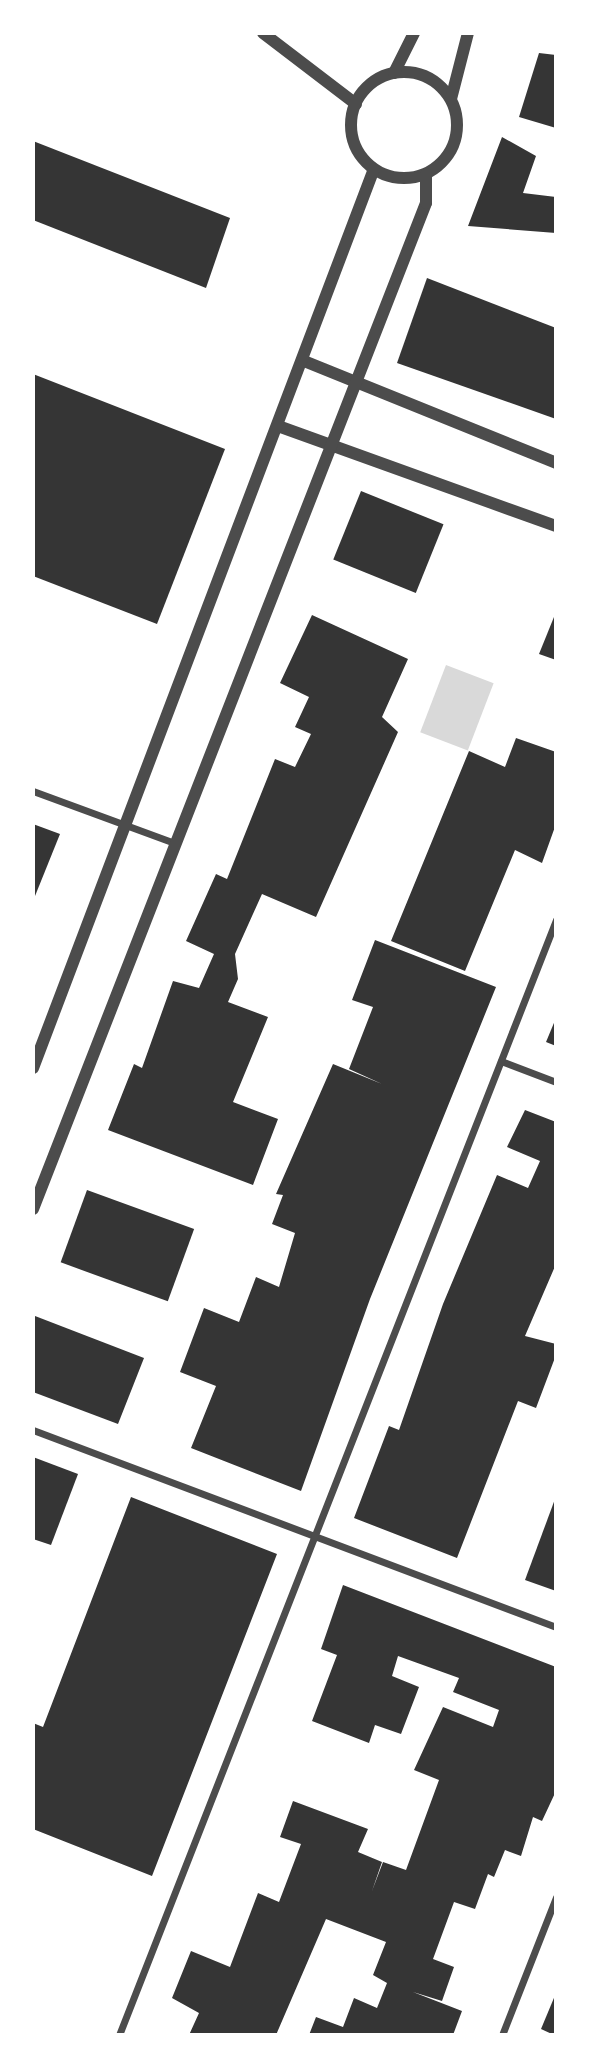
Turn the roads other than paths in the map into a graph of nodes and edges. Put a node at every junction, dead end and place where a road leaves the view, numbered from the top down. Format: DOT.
graph roads {
  1 [pos="263,33"];
  2 [pos="414,33"];
  3 [pos="468,33"];
  4 [pos="394,73"];
  5 [pos="451,99"];
  6 [pos="356,104"];
  7 [pos="374,169"];
  8 [pos="425,174"];
  9 [pos="304,361"];
  10 [pos="354,381"];
  11 [pos="278,426"];
  12 [pos="328,447"];
  13 [pos="556,463"];
  14 [pos="556,526"];
  15 [pos="33,791"];
  16 [pos="128,827"];
  17 [pos="178,845"];
  18 [pos="556,920"];
  19 [pos="501,1061"];
  20 [pos="33,1068"];
  21 [pos="556,1082"];
  22 [pos="33,1209"];
  23 [pos="33,1430"];
  24 [pos="316,1536"];
  25 [pos="556,1627"];
  26 [pos="556,1897"];
  27 [pos="118,2035"];
  28 [pos="502,2035"];
  1 -- 6 [label="street"];
  2 -- 4 [label="street"];
  3 -- 5 [label="street"];
  4 -- 5 [label="street"];
  4 -- 6 [label="street"];
  5 -- 8 [label="street"];
  6 -- 7 [label="street"];
  7 -- 8 [label="street"];
  7 -- 9 [label="street"];
  8 -- 10 [label="street"];
  9 -- 10 [label="street"];
  9 -- 11 [label="street"];
  10 -- 12 [label="street"];
  10 -- 13 [label="street"];
  11 -- 12 [label="street"];
  11 -- 16 [label="street"];
  12 -- 14 [label="street"];
  12 -- 17 [label="street"];
  15 -- 16 [label="street"];
  16 -- 17 [label="street"];
  16 -- 20 [label="street"];
  17 -- 22 [label="street"];
  18 -- 19 [label="street"];
  19 -- 21 [label="street"];
  19 -- 24 [label="street"];
  23 -- 24 [label="street"];
  24 -- 25 [label="street"];
  24 -- 27 [label="street"];
  26 -- 28 [label="street"];
}
